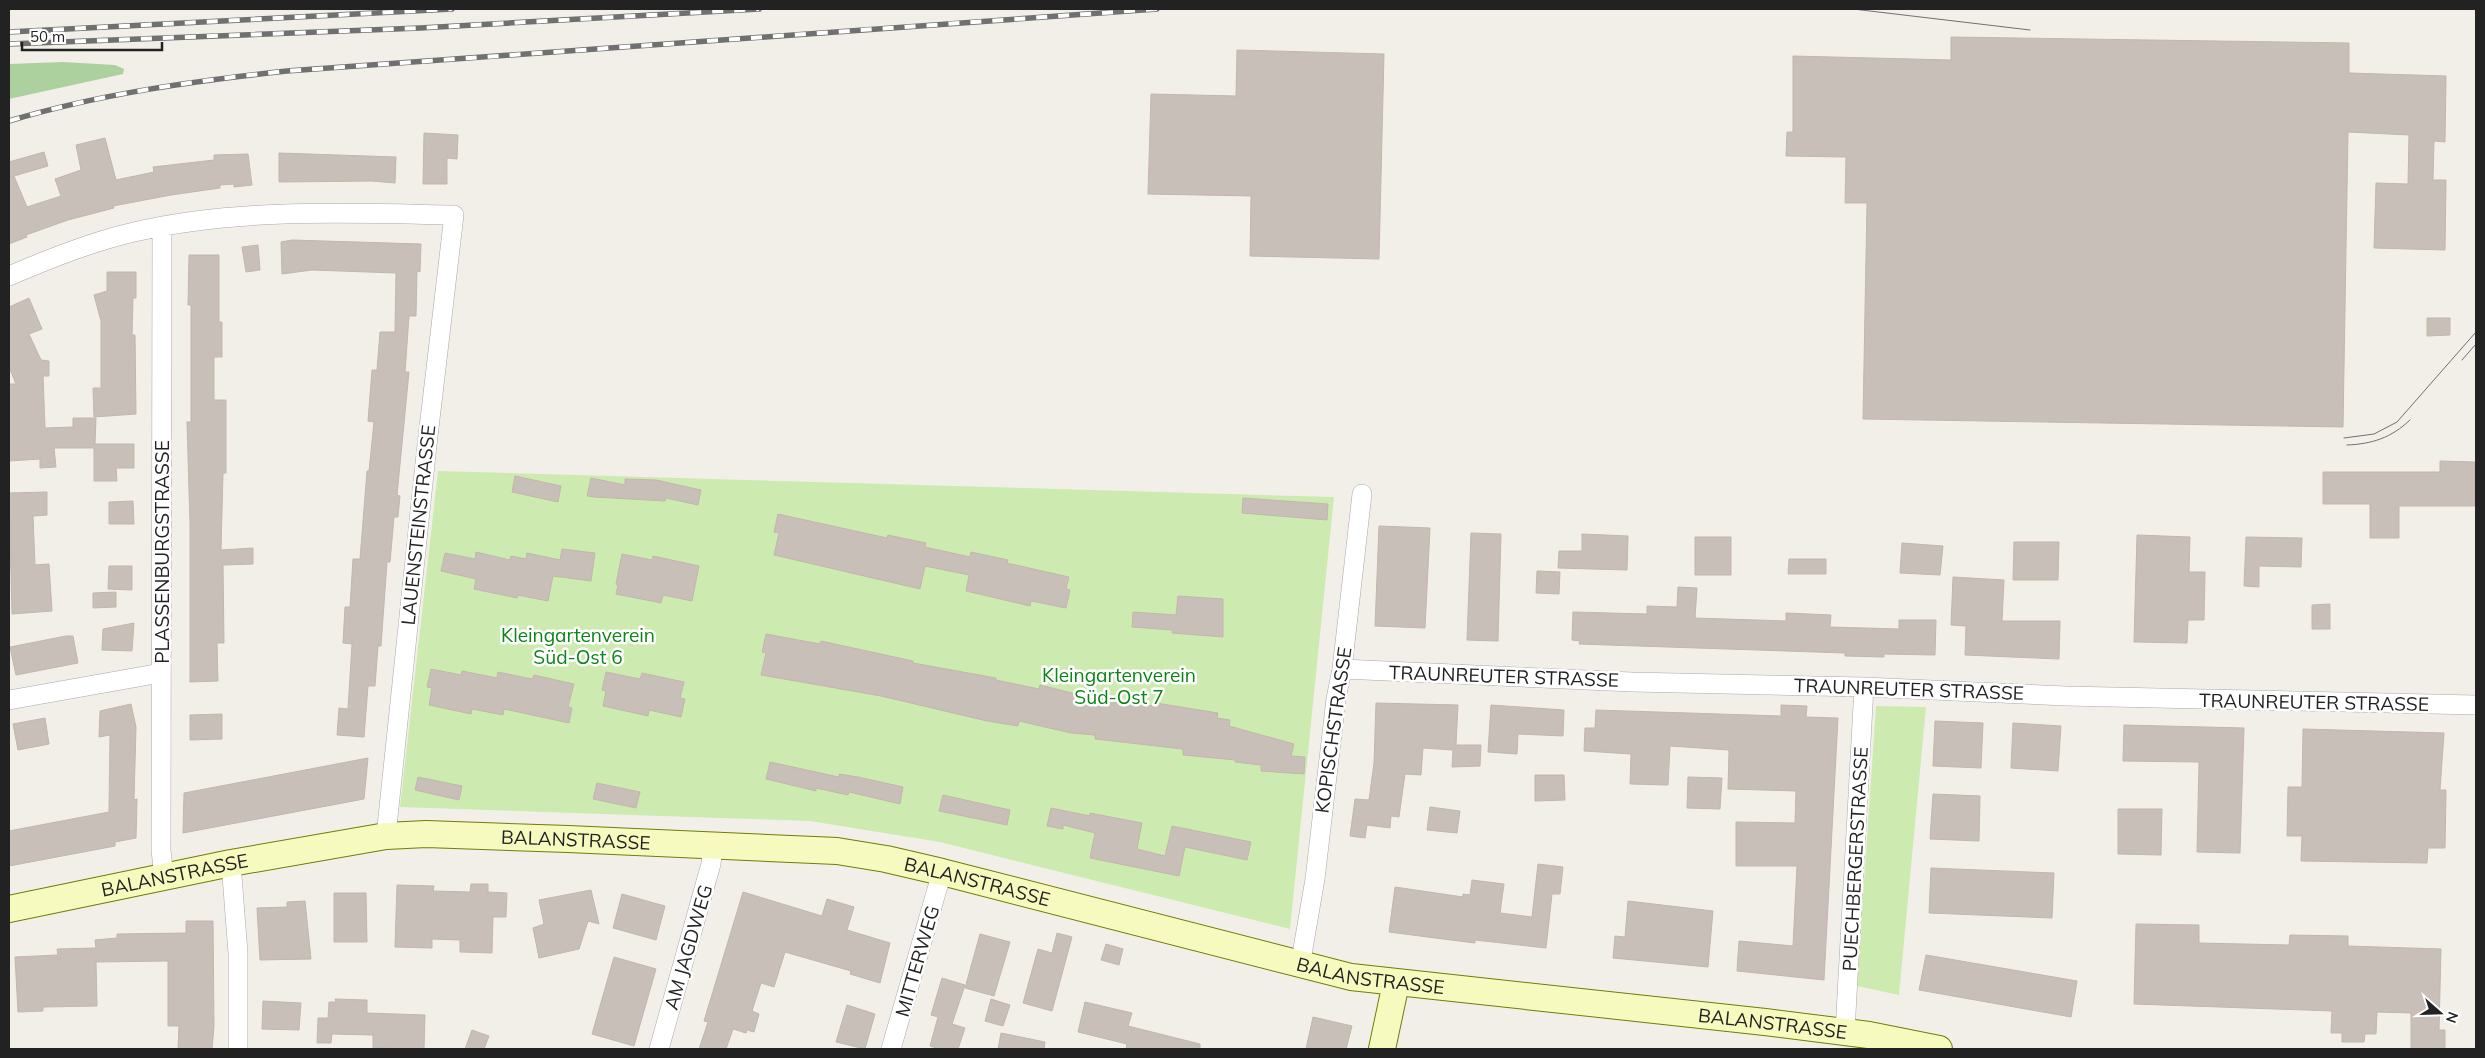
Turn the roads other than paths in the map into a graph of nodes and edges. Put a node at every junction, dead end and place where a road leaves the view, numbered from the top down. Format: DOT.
graph roads {
  1 [pos="162,227"];
  2 [pos="9,276"];
  3 [pos="1362,494"];
  4 [pos="1342,669"];
  5 [pos="161,673"];
  6 [pos="1864,687"];
  7 [pos="9,700"];
  8 [pos="2476,705"];
  9 [pos="386,836"];
  10 [pos="713,845"];
  11 [pos="231,862"];
  12 [pos="942,872"];
  13 [pos="164,878"];
  14 [pos="9,908"];
  15 [pos="1300,966"];
  16 [pos="1396,983"];
  17 [pos="1860,1039"];
  18 [pos="238,1049"];
  19 [pos="659,1049"];
  20 [pos="891,1049"];
  21 [pos="1382,1049"];
  22 [pos="1939,1049"];
  1 -- 2 [label="street"];
  1 -- 5 [label="street, PLASSENBURGSTRASSE"];
  1 -- 9 [label="street, LAUENSTEINSTRASSE"];
  3 -- 4 [label="street, KOPISCHSTRASSE"];
  4 -- 6 [label="street, TRAUNREUTER STRASSE"];
  4 -- 15 [label="street, KOPISCHSTRASSE"];
  5 -- 7 [label="street"];
  5 -- 13 [label="street, PLASSENBURGSTRASSE"];
  6 -- 8 [label="street, TRAUNREUTER STRASSE"];
  6 -- 17 [label="street, PUECHBERGERSTRASSE"];
  9 -- 10 [label="street, BALANSTRASSE"];
  9 -- 11 [label="street, BALANSTRASSE"];
  10 -- 12 [label="street, BALANSTRASSE"];
  10 -- 19 [label="street, AM JAGDWEG"];
  11 -- 13 [label="street, BALANSTRASSE"];
  11 -- 18 [label="street"];
  12 -- 15 [label="street, BALANSTRASSE"];
  12 -- 20 [label="street, MITTERWEG"];
  13 -- 14 [label="street, BALANSTRASSE"];
  15 -- 16 [label="street, BALANSTRASSE"];
  16 -- 17 [label="street, BALANSTRASSE"];
  16 -- 21 [label="street"];
  17 -- 22 [label="street, BALANSTRASSE"];
}
